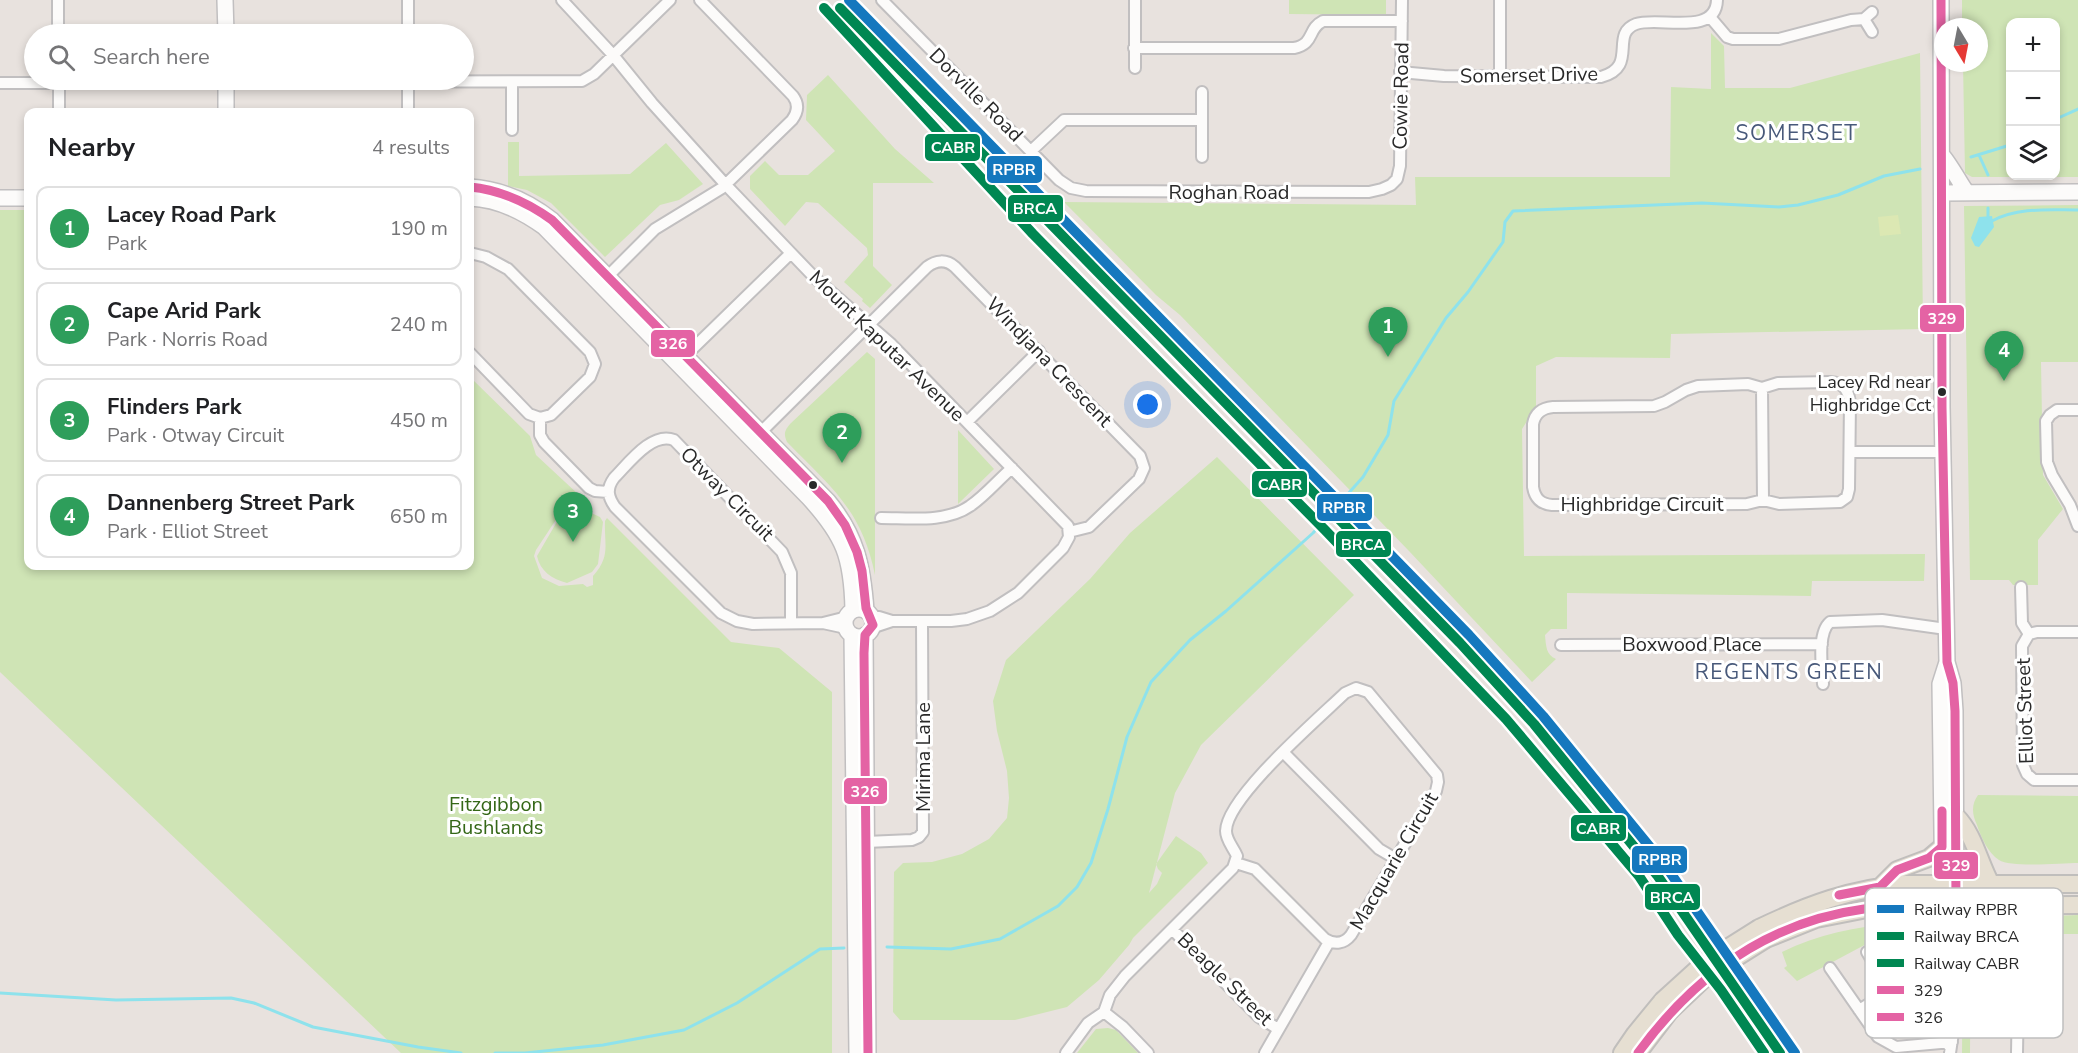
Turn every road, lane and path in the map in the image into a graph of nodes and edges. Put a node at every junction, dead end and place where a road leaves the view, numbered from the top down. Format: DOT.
graph roads {
  1 [pos="58,0"];
  2 [pos="225,0"];
  3 [pos="235,0"];
  4 [pos="408,0"];
  5 [pos="562,0"];
  6 [pos="670,0"];
  7 [pos="700,0"];
  8 [pos="882,0"];
  9 [pos="1135,0"];
  10 [pos="1402,0"];
  11 [pos="1500,0"];
  12 [pos="1717,0"];
  13 [pos="1941,0"];
  14 [pos="1710,17"];
  15 [pos="1402,21"];
  16 [pos="58,24"];
  17 [pos="226,24"];
  18 [pos="235,24"];
  19 [pos="408,24"];
  20 [pos="1872,32"];
  21 [pos="1134,48"];
  22 [pos="613,55"];
  23 [pos="1135,68"];
  24 [pos="1400,72"];
  25 [pos="1500,76"];
  26 [pos="24,82"];
  27 [pos="474,82"];
  28 [pos="512,82"];
  29 [pos="0,83"];
  30 [pos="58,90"];
  31 [pos="226,90"];
  32 [pos="235,90"];
  33 [pos="408,90"];
  34 [pos="1202,92"];
  35 [pos="59,108"];
  36 [pos="226,108"];
  37 [pos="235,108"];
  38 [pos="408,108"];
  39 [pos="1202,120"];
  40 [pos="512,130"];
  41 [pos="1031,151"];
  42 [pos="1942,155"];
  43 [pos="1202,157"];
  44 [pos="725,184"];
  45 [pos="1387,187"];
  46 [pos="474,188"];
  47 [pos="1071,188"];
  48 [pos="0,189"];
  49 [pos="24,189"];
  50 [pos="2078,192"];
  51 [pos="1942,193"];
  52 [pos="1967,193"];
  53 [pos="0,198"];
  54 [pos="24,198"];
  55 [pos="474,199"];
  56 [pos="791,253"];
  57 [pos="474,255"];
  58 [pos="604,280"];
  59 [pos="870,325"];
  60 [pos="1039,351"];
  61 [pos="474,356"];
  62 [pos="682,360"];
  63 [pos="1762,388"];
  64 [pos="2078,410"];
  65 [pos="540,418"];
  66 [pos="967,422"];
  67 [pos="757,436"];
  68 [pos="1850,452"];
  69 [pos="1942,452"];
  70 [pos="1012,468"];
  71 [pos="608,492"];
  72 [pos="1763,500"];
  73 [pos="882,518"];
  74 [pos="2078,526"];
  75 [pos="1070,532"];
  76 [pos="2021,587"];
  77 [pos="922,621"];
  78 [pos="791,623"];
  79 [pos="859,623"];
  80 [pos="1946,629"];
  81 [pos="2078,632"];
  82 [pos="2029,634"];
  83 [pos="1822,644"];
  84 [pos="1562,645"];
  85 [pos="1947,662"];
  86 [pos="1823,684"];
  87 [pos="1283,752"];
  88 [pos="2078,780"];
  89 [pos="1956,816"];
  90 [pos="866,842"];
  91 [pos="1942,847"];
  92 [pos="1396,859"];
  93 [pos="1236,862"];
  94 [pos="1950,884"];
  95 [pos="1991,884"];
  96 [pos="2078,884"];
  97 [pos="1880,887"];
  98 [pos="1874,888"];
  99 [pos="1950,888"];
  100 [pos="1865,890"];
  101 [pos="2063,905"];
  102 [pos="2078,905"];
  103 [pos="1865,909"];
  104 [pos="1172,928"];
  105 [pos="1762,934"];
  106 [pos="1329,942"];
  107 [pos="1830,968"];
  108 [pos="1666,1006"];
  109 [pos="1865,1006"];
  110 [pos="1858,1010"];
  111 [pos="1104,1012"];
  112 [pos="1865,1019"];
  113 [pos="1278,1029"];
  114 [pos="1882,1038"];
  115 [pos="2017,1038"];
  116 [pos="1950,1047"];
  117 [pos="857,1053"];
  118 [pos="868,1053"];
  119 [pos="1066,1053"];
  120 [pos="1148,1053"];
  121 [pos="1265,1053"];
  122 [pos="1622,1053"];
  123 [pos="1638,1053"];
  124 [pos="2017,1053"];
  1 -- 16 [label="street"];
  2 -- 17 [label="main road"];
  3 -- 18 [label="main road"];
  4 -- 19 [label="street"];
  5 -- 22 [label="street, Mount Kaputar Avenue"];
  6 -- 22 [label="street"];
  7 -- 44 [label="street"];
  8 -- 41 [label="street, Dorville Road"];
  9 -- 21 [label="street"];
  10 -- 15 [label="street, Cowie Road"];
  11 -- 25 [label="street"];
  12 -- 14 [label="street"];
  13 -- 42 [label="main road"];
  14 -- 20 [label="street"];
  14 -- 25 [label="street, Somerset Drive"];
  15 -- 21 [label="street"];
  15 -- 24 [label="street, Cowie Road"];
  21 -- 23 [label="street"];
  22 -- 28 [label="street"];
  22 -- 44 [label="street, Mount Kaputar Avenue"];
  24 -- 25 [label="street, Somerset Drive"];
  24 -- 45 [label="street, Cowie Road"];
  26 -- 29 [label="street"];
  27 -- 28 [label="street"];
  28 -- 40 [label="street"];
  30 -- 35 [label="street"];
  31 -- 36 [label="main road"];
  32 -- 37 [label="main road"];
  33 -- 38 [label="street"];
  34 -- 39 [label="street"];
  39 -- 41 [label="street"];
  39 -- 43 [label="street"];
  41 -- 47 [label="street, Dorville Road"];
  42 -- 51 [label="main road"];
  42 -- 52 [label="main road"];
  44 -- 56 [label="street, Mount Kaputar Avenue"];
  44 -- 58 [label="street"];
  45 -- 47 [label="street, Roghan Road"];
  46 -- 58 [label="main road"];
  48 -- 49 [label="main road"];
  50 -- 52 [label="main road"];
  51 -- 52 [label="main road"];
  51 -- 69 [label="main road"];
  53 -- 54 [label="main road"];
  55 -- 58 [label="main road"];
  56 -- 59 [label="street, Mount Kaputar Avenue"];
  56 -- 62 [label="street"];
  57 -- 65 [label="street"];
  58 -- 62 [label="main road"];
  59 -- 60 [label="street, Windjana Crescent"];
  59 -- 66 [label="street, Mount Kaputar Avenue"];
  59 -- 67 [label="street"];
  60 -- 66 [label="street"];
  60 -- 75 [label="street, Windjana Crescent"];
  61 -- 65 [label="street"];
  62 -- 67 [label="main road"];
  63 -- 68 [label="street, Highbridge Circuit"];
  63 -- 72 [label="street"];
  63 -- 72 [label="street, Highbridge Circuit"];
  64 -- 74 [label="street"];
  65 -- 71 [label="street"];
  66 -- 70 [label="street, Mount Kaputar Avenue"];
  67 -- 79 [label="main road"];
  68 -- 69 [label="street"];
  68 -- 72 [label="street, Highbridge Circuit"];
  69 -- 80 [label="main road"];
  70 -- 73 [label="street"];
  70 -- 75 [label="street, Mount Kaputar Avenue"];
  71 -- 78 [label="street"];
  71 -- 78 [label="street, Otway Circuit"];
  75 -- 77 [label="street"];
  76 -- 82 [label="street, Elliot Street"];
  77 -- 79 [label="street"];
  77 -- 90 [label="street, Mirima Lane"];
  78 -- 79 [label="street"];
  79 -- 90 [label="main road"];
  79 -- 117 [label="main road"];
  80 -- 83 [label="street"];
  80 -- 85 [label="main road"];
  81 -- 82 [label="street, Elliot Street"];
  82 -- 88 [label="street, Elliot Street"];
  83 -- 84 [label="street, Boxwood Place"];
  83 -- 86 [label="street"];
  85 -- 89 [label="main road"];
  85 -- 91 [label="main road"];
  87 -- 92 [label="street"];
  87 -- 92 [label="street, Macquarie Circuit"];
  87 -- 93 [label="street, Macquarie Circuit"];
  89 -- 94 [label="main road"];
  89 -- 95 [label="main road"];
  90 -- 118 [label="main road"];
  91 -- 94 [label="main road"];
  91 -- 97 [label="main road"];
  92 -- 106 [label="street, Macquarie Circuit"];
  93 -- 104 [label="street"];
  93 -- 106 [label="street, Macquarie Circuit"];
  94 -- 95 [label="main road"];
  94 -- 97 [label="main road"];
  94 -- 99 [label="main road"];
  95 -- 96 [label="main road"];
  97 -- 98 [label="main road"];
  100 -- 105 [label="main road"];
  101 -- 102 [label="main road"];
  103 -- 105 [label="main road"];
  104 -- 111 [label="street"];
  104 -- 113 [label="street, Beagle Street"];
  105 -- 108 [label="main road, bridge"];
  106 -- 113 [label="street"];
  107 -- 110 [label="street"];
  108 -- 122 [label="main road"];
  108 -- 123 [label="main road"];
  109 -- 110 [label="street"];
  110 -- 112 [label="street"];
  111 -- 119 [label="street"];
  111 -- 120 [label="street"];
  113 -- 121 [label="street"];
  114 -- 116 [label="street"];
  115 -- 124 [label="street"];
}
